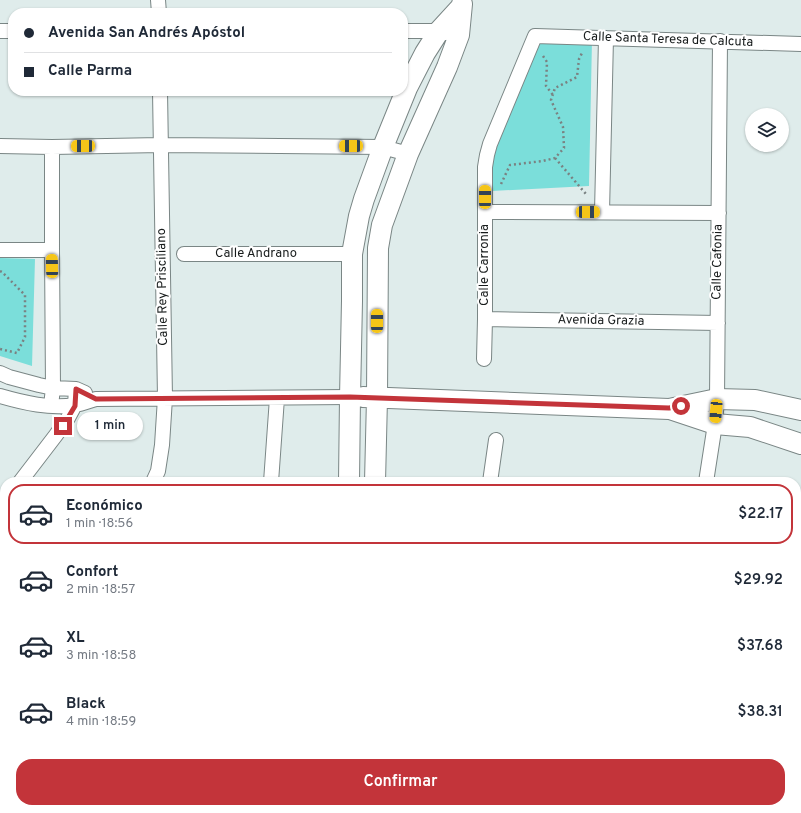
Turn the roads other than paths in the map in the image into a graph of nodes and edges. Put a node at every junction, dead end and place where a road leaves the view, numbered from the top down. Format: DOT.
graph roads {
  1 [pos="462,4"];
  2 [pos="408,31"];
  3 [pos="439,31"];
  4 [pos="459,35"];
  5 [pos="535,36"];
  6 [pos="606,38"];
  7 [pos="720,41"];
  8 [pos="801,44"];
  9 [pos="408,86"];
  10 [pos="160,96"];
  11 [pos="404,96"];
  12 [pos="161,145"];
  13 [pos="0,146"];
  14 [pos="52,147"];
  15 [pos="383,147"];
  16 [pos="408,154"];
  17 [pos="485,212"];
  18 [pos="602,212"];
  19 [pos="719,213"];
  20 [pos="0,250"];
  21 [pos="52,250"];
  22 [pos="184,254"];
  23 [pos="352,254"];
  24 [pos="485,319"];
  25 [pos="718,323"];
  26 [pos="484,359"];
  27 [pos="0,373"];
  28 [pos="53,388"];
  29 [pos="76,389"];
  30 [pos="0,396"];
  31 [pos="350,397"];
  32 [pos="164,398"];
  33 [pos="277,398"];
  34 [pos="377,398"];
  35 [pos="96,399"];
  36 [pos="717,399"];
  37 [pos="52,406"];
  38 [pos="75,406"];
  39 [pos="669,408"];
  40 [pos="801,410"];
  41 [pos="715,424"];
  42 [pos="496,440"];
  43 [pos="801,444"];
  44 [pos="24,477"];
  45 [pos="155,477"];
  46 [pos="271,477"];
  47 [pos="349,477"];
  48 [pos="375,477"];
  49 [pos="491,477"];
  50 [pos="707,477"];
  1 -- 3 [label="street"];
  1 -- 4 [label="street"];
  2 -- 3 [label="street"];
  3 -- 4 [label="street"];
  3 -- 9 [label="street"];
  4 -- 16 [label="street"];
  5 -- 6 [label="street, Calle Santa Teresa de Calcuta"];
  5 -- 17 [label="street, Calle Carronia"];
  6 -- 7 [label="street, Calle Santa Teresa de Calcuta"];
  6 -- 18 [label="street"];
  7 -- 8 [label="street, Calle Santa Teresa de Calcuta"];
  7 -- 19 [label="street, Calle Cafonia"];
  10 -- 12 [label="street, Calle Rey Prisciliano"];
  11 -- 15 [label="street"];
  12 -- 14 [label="street"];
  12 -- 15 [label="street"];
  12 -- 32 [label="street, Calle Rey Prisciliano"];
  13 -- 14 [label="street"];
  14 -- 21 [label="street"];
  15 -- 16 [label="street"];
  15 -- 23 [label="street"];
  16 -- 34 [label="street"];
  17 -- 18 [label="street"];
  17 -- 24 [label="street, Calle Carronia"];
  18 -- 19 [label="street"];
  19 -- 25 [label="street, Calle Cafonia"];
  20 -- 21 [label="street"];
  21 -- 28 [label="street"];
  22 -- 23 [label="street, Calle Andrano"];
  23 -- 31 [label="street"];
  24 -- 25 [label="street, Avenida Grazia"];
  24 -- 26 [label="street, Calle Carronia"];
  25 -- 36 [label="street, Calle Cafonia"];
  27 -- 28 [label="street"];
  28 -- 29 [label="street"];
  28 -- 37 [label="street"];
  29 -- 35 [label="street"];
  29 -- 38 [label="street"];
  30 -- 37 [label="street"];
  31 -- 33 [label="street"];
  31 -- 34 [label="street"];
  31 -- 47 [label="street"];
  32 -- 33 [label="street"];
  32 -- 35 [label="street"];
  32 -- 45 [label="street, Calle Rey Prisciliano"];
  33 -- 46 [label="street"];
  34 -- 39 [label="street"];
  34 -- 48 [label="street"];
  35 -- 38 [label="street"];
  36 -- 39 [label="street"];
  36 -- 40 [label="street"];
  36 -- 41 [label="street, Calle Cafonia"];
  37 -- 38 [label="street"];
  38 -- 44 [label="street"];
  39 -- 41 [label="street"];
  41 -- 43 [label="street"];
  41 -- 50 [label="street, Calle Cafonia"];
  42 -- 49 [label="street"];
}
